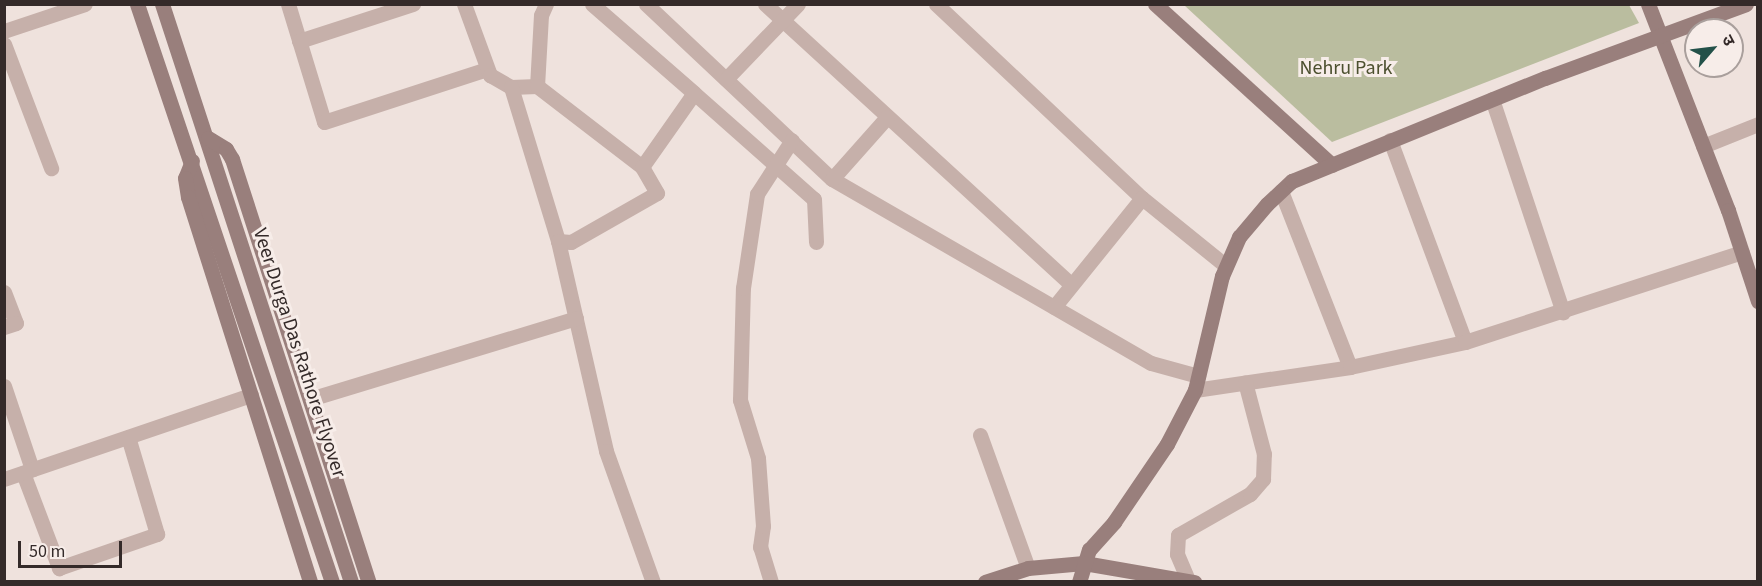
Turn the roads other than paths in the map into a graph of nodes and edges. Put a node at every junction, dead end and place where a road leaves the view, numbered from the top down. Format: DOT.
graph roads {
  1 [pos="85,4"];
  2 [pos="137,4"];
  3 [pos="162,4"];
  4 [pos="288,4"];
  5 [pos="413,4"];
  6 [pos="464,4"];
  7 [pos="546,4"];
  8 [pos="592,4"];
  9 [pos="646,4"];
  10 [pos="765,4"];
  11 [pos="798,4"];
  12 [pos="936,4"];
  13 [pos="1155,4"];
  14 [pos="1647,4"];
  15 [pos="1746,4"];
  16 [pos="782,20"];
  17 [pos="4,31"];
  18 [pos="1661,35"];
  19 [pos="299,41"];
  20 [pos="4,44"];
  21 [pos="487,69"];
  22 [pos="726,79"];
  23 [pos="537,86"];
  24 [pos="511,87"];
  25 [pos="694,93"];
  26 [pos="1492,99"];
  27 [pos="887,117"];
  28 [pos="1758,124"];
  29 [pos="208,138"];
  30 [pos="792,140"];
  31 [pos="1390,140"];
  32 [pos="1703,146"];
  33 [pos="192,161"];
  34 [pos="774,164"];
  35 [pos="1332,165"];
  36 [pos="642,167"];
  37 [pos="51,168"];
  38 [pos="832,179"];
  39 [pos="1281,191"];
  40 [pos="1143,198"];
  41 [pos="558,241"];
  42 [pos="816,242"];
  43 [pos="1742,252"];
  44 [pos="1226,266"];
  45 [pos="1070,283"];
  46 [pos="4,292"];
  47 [pos="1758,301"];
  48 [pos="1054,307"];
  49 [pos="1563,313"];
  50 [pos="576,318"];
  51 [pos="4,327"];
  52 [pos="1465,342"];
  53 [pos="1350,367"];
  54 [pos="1245,382"];
  55 [pos="1196,383"];
  56 [pos="4,386"];
  57 [pos="251,394"];
  58 [pos="310,399"];
  59 [pos="980,435"];
  60 [pos="128,437"];
  61 [pos="27,471"];
  62 [pos="4,479"];
  63 [pos="1084,563"];
  64 [pos="1028,568"];
  65 [pos="1191,581"];
  66 [pos="310,582"];
  67 [pos="332,582"];
  68 [pos="351,582"];
  69 [pos="369,582"];
  70 [pos="653,582"];
  71 [pos="771,582"];
  72 [pos="984,582"];
  73 [pos="1079,582"];
  1 -- 17 [label="street"];
  2 -- 33 [label="street, Veer Durga Das Rathore Flyover"];
  3 -- 29 [label="street, Veer Durga Das Rathore Flyover"];
  4 -- 19 [label="street"];
  5 -- 19 [label="street"];
  6 -- 21 [label="street"];
  7 -- 23 [label="street"];
  8 -- 25 [label="street"];
  9 -- 22 [label="street"];
  10 -- 16 [label="street"];
  11 -- 16 [label="street"];
  12 -- 40 [label="street"];
  13 -- 35 [label="street"];
  14 -- 18 [label="street"];
  15 -- 18 [label="street"];
  16 -- 22 [label="street"];
  16 -- 27 [label="street"];
  18 -- 26 [label="street"];
  18 -- 32 [label="street"];
  19 -- 21 [label="street"];
  20 -- 37 [label="street"];
  21 -- 24 [label="street"];
  22 -- 30 [label="street"];
  23 -- 24 [label="street"];
  23 -- 36 [label="street"];
  24 -- 41 [label="street"];
  25 -- 34 [label="street"];
  25 -- 36 [label="street"];
  26 -- 31 [label="street"];
  26 -- 49 [label="street"];
  27 -- 38 [label="street"];
  27 -- 45 [label="street"];
  28 -- 32 [label="street"];
  29 -- 58 [label="street"];
  29 -- 68 [label="street, Veer Durga Das Rathore Flyover"];
  30 -- 34 [label="street"];
  30 -- 38 [label="street"];
  31 -- 35 [label="street"];
  31 -- 52 [label="street"];
  32 -- 43 [label="street"];
  33 -- 57 [label="street"];
  33 -- 67 [label="street, Veer Durga Das Rathore Flyover"];
  34 -- 42 [label="street"];
  34 -- 71 [label="street"];
  35 -- 39 [label="street"];
  36 -- 41 [label="street"];
  38 -- 48 [label="street"];
  39 -- 44 [label="street"];
  39 -- 53 [label="street"];
  40 -- 44 [label="street"];
  40 -- 45 [label="street"];
  41 -- 50 [label="street"];
  43 -- 47 [label="street"];
  43 -- 49 [label="street"];
  44 -- 55 [label="street"];
  45 -- 48 [label="street"];
  46 -- 51 [label="street"];
  48 -- 55 [label="street"];
  49 -- 52 [label="street"];
  50 -- 58 [label="street"];
  50 -- 70 [label="street"];
  52 -- 53 [label="street"];
  53 -- 54 [label="street"];
  54 -- 55 [label="street"];
  54 -- 65 [label="street"];
  55 -- 63 [label="street"];
  56 -- 61 [label="street"];
  57 -- 60 [label="street"];
  57 -- 66 [label="street"];
  58 -- 69 [label="street"];
  59 -- 64 [label="street"];
  60 -- 61 [label="street"];
  60 -- 61 [label="street"];
  61 -- 62 [label="street"];
  63 -- 64 [label="street"];
  63 -- 65 [label="street"];
  63 -- 73 [label="street"];
  64 -- 72 [label="street"];
}
